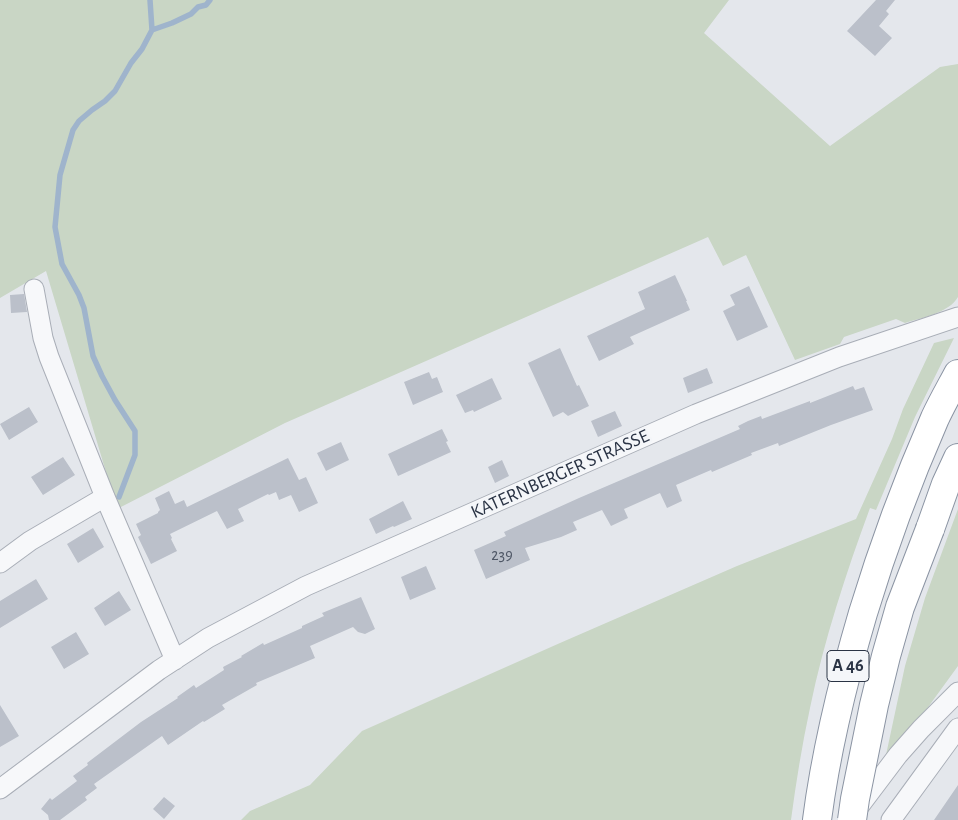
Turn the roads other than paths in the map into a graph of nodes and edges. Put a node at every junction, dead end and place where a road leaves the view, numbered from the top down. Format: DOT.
graph roads {
  1 [pos="34,289"];
  2 [pos="953,318"];
  3 [pos="958,374"];
  4 [pos="958,458"];
  5 [pos="105,497"];
  6 [pos="0,563"];
  7 [pos="175,660"];
  8 [pos="958,692"];
  9 [pos="958,728"];
  10 [pos="0,789"];
  11 [pos="817,820"];
  12 [pos="850,820"];
  13 [pos="891,820"];
  1 -- 5 [label="street"];
  2 -- 7 [label="street, KATERNBERGER STRASSE"];
  3 -- 11 [label="highway, A 46"];
  4 -- 12 [label="highway, A 46, bridge"];
  5 -- 6 [label="street"];
  5 -- 7 [label="street"];
  7 -- 10 [label="street, KATERNBERGER STRASSE"];
  8 -- 12 [label="street"];
  9 -- 13 [label="street"];
}
